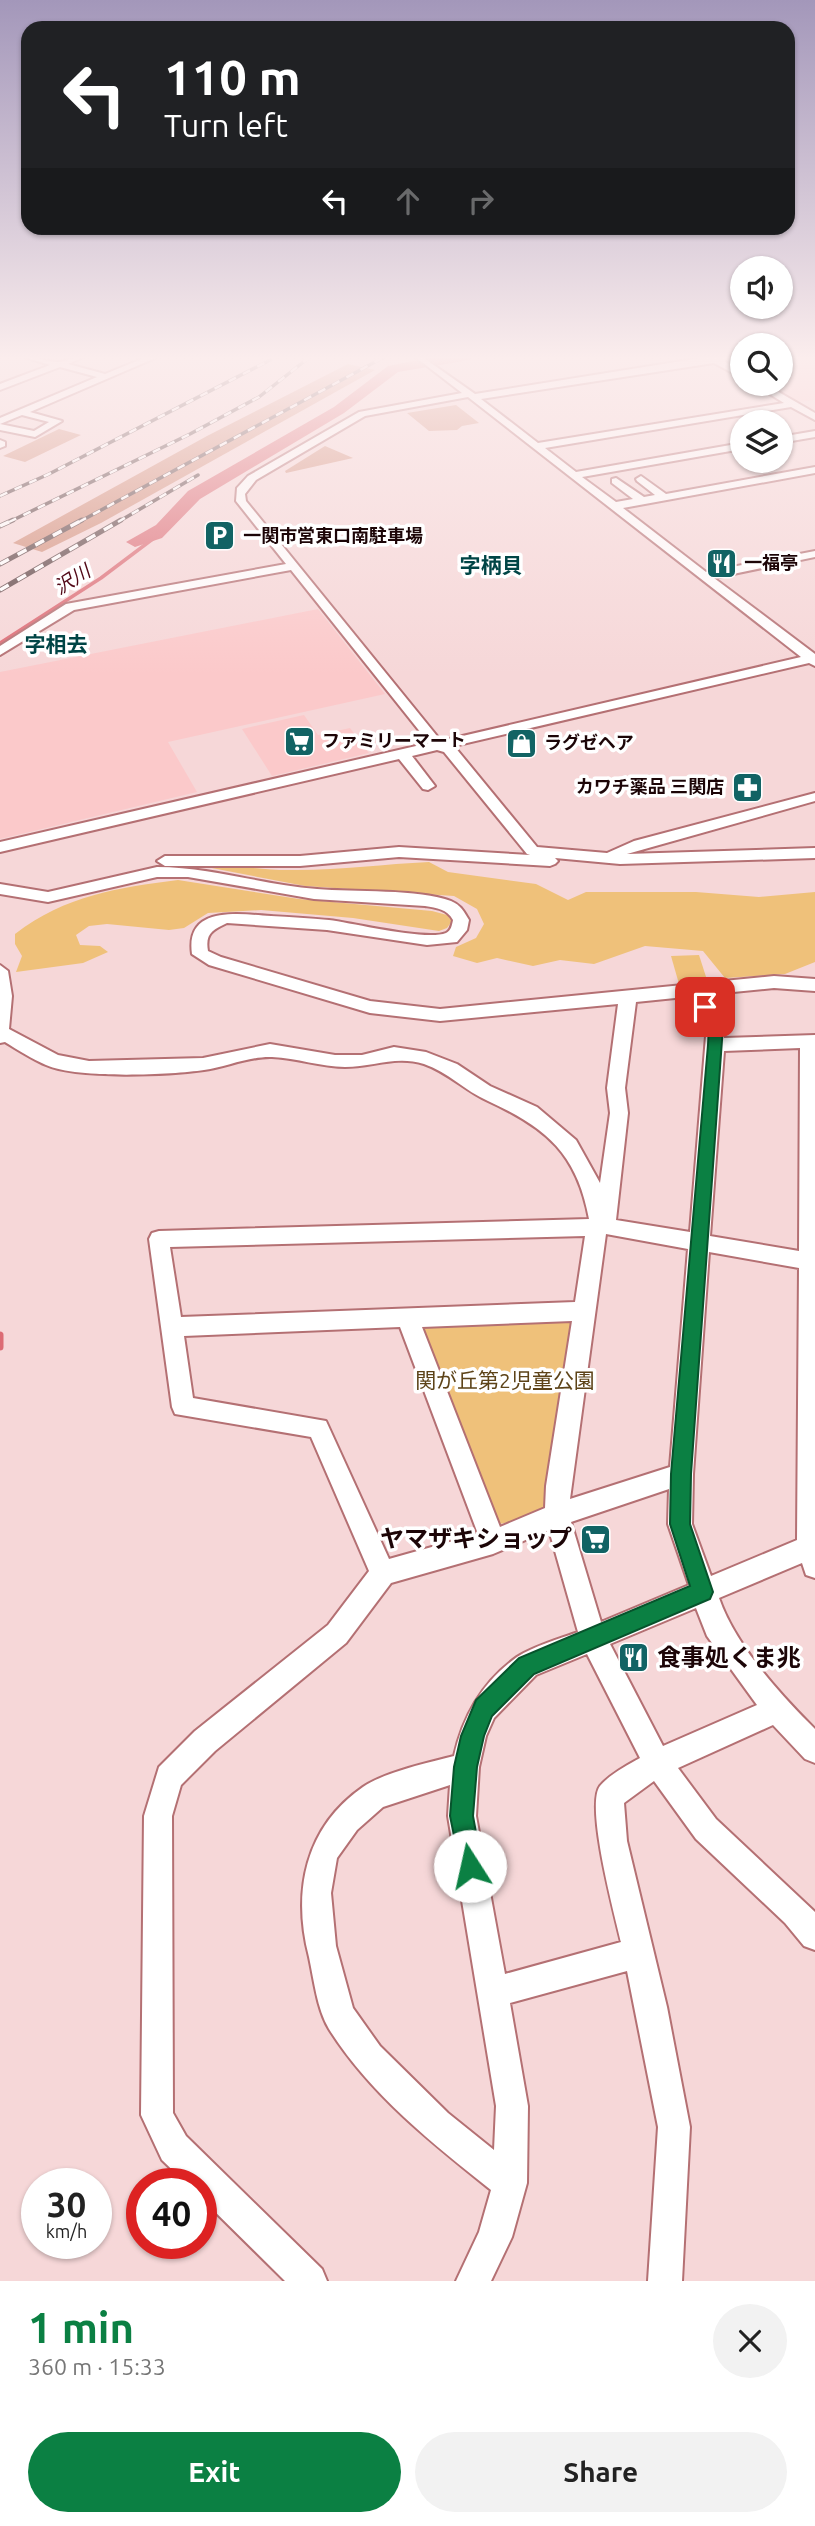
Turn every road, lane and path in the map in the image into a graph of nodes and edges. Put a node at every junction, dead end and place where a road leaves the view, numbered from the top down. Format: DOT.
graph roads {
  1 [pos="280,462"];
  2 [pos="558,462"];
  3 [pos="647,462"];
  4 [pos="793,467"];
  5 [pos="815,470"];
  6 [pos="801,472"];
  7 [pos="574,475"];
  8 [pos="641,479"];
  9 [pos="616,481"];
  10 [pos="664,497"];
  11 [pos="642,501"];
  12 [pos="614,506"];
  13 [pos="815,554"];
  14 [pos="294,566"];
  15 [pos="705,576"];
  16 [pos="0,651"];
  17 [pos="814,660"];
  18 [pos="438,746"];
  19 [pos="403,754"];
  20 [pos="428,786"];
  21 [pos="815,797"];
  22 [pos="0,847"];
  23 [pos="815,853"];
  24 [pos="610,856"];
  25 [pos="0,889"];
  26 [pos="48,897"];
  27 [pos="0,971"];
  28 [pos="815,985"];
  29 [pos="689,991"];
  30 [pos="628,996"];
  31 [pos="0,1035"];
  32 [pos="812,1041"];
  33 [pos="715,1045"];
  34 [pos="812,1186"];
  35 [pos="601,1226"];
  36 [pos="700,1242"];
  37 [pos="809,1261"];
  38 [pos="585,1311"];
  39 [pos="408,1319"];
  40 [pos="171,1326"];
  41 [pos="681,1474"];
  42 [pos="557,1515"];
  43 [pos="493,1542"];
  44 [pos="813,1553"];
  45 [pos="383,1573"];
  46 [pos="702,1592"];
  47 [pos="593,1639"];
  48 [pos="777,1710"];
  49 [pos="815,1749"];
  50 [pos="658,1764"];
  51 [pos="465,1767"];
  52 [pos="815,1935"];
  53 [pos="637,1953"];
  54 [pos="492,1993"];
  55 [pos="510,2183"];
  56 [pos="310,2281"];
  57 [pos="473,2281"];
  58 [pos="665,2281"];
  1 -- 14 [label="street"];
  2 -- 7 [label="street"];
  3 -- 7 [label="street"];
  4 -- 6 [label="street"];
  5 -- 6 [label="street"];
  6 -- 10 [label="street"];
  7 -- 12 [label="street"];
  8 -- 10 [label="street"];
  9 -- 11 [label="street"];
  10 -- 11 [label="street"];
  11 -- 12 [label="street"];
  12 -- 15 [label="street"];
  13 -- 15 [label="street"];
  14 -- 16 [label="street"];
  14 -- 18 [label="street"];
  15 -- 17 [label="street"];
  17 -- 18 [label="street"];
  18 -- 19 [label="street"];
  18 -- 24 [label="street"];
  19 -- 20 [label="street"];
  19 -- 22 [label="street"];
  21 -- 24 [label="street"];
  23 -- 24 [label="street"];
  24 -- 26 [label="street"];
  25 -- 26 [label="street"];
  26 -- 30 [label="street"];
  27 -- 31 [label="street"];
  28 -- 29 [label="street"];
  29 -- 30 [label="street"];
  29 -- 33 [label="street"];
  30 -- 35 [label="street"];
  31 -- 35 [label="street"];
  32 -- 33 [label="street"];
  32 -- 34 [label="street"];
  33 -- 36 [label="street"];
  34 -- 37 [label="street"];
  35 -- 36 [label="street"];
  35 -- 38 [label="street"];
  35 -- 40 [label="street"];
  36 -- 37 [label="street"];
  36 -- 41 [label="street"];
  37 -- 44 [label="street"];
  38 -- 39 [label="street"];
  38 -- 42 [label="street"];
  39 -- 40 [label="street"];
  39 -- 43 [label="street"];
  40 -- 45 [label="street"];
  41 -- 42 [label="street"];
  41 -- 46 [label="street"];
  42 -- 43 [label="street"];
  42 -- 47 [label="street"];
  43 -- 45 [label="street"];
  44 -- 46 [label="street"];
  45 -- 56 [label="street"];
  46 -- 47 [label="street"];
  46 -- 48 [label="street"];
  47 -- 50 [label="street"];
  47 -- 51 [label="street"];
  48 -- 49 [label="street"];
  48 -- 50 [label="street"];
  50 -- 52 [label="street"];
  50 -- 53 [label="street"];
  51 -- 54 [label="street"];
  51 -- 55 [label="street"];
  53 -- 54 [label="street"];
  53 -- 58 [label="street"];
  54 -- 55 [label="street"];
  55 -- 57 [label="street"];
}
